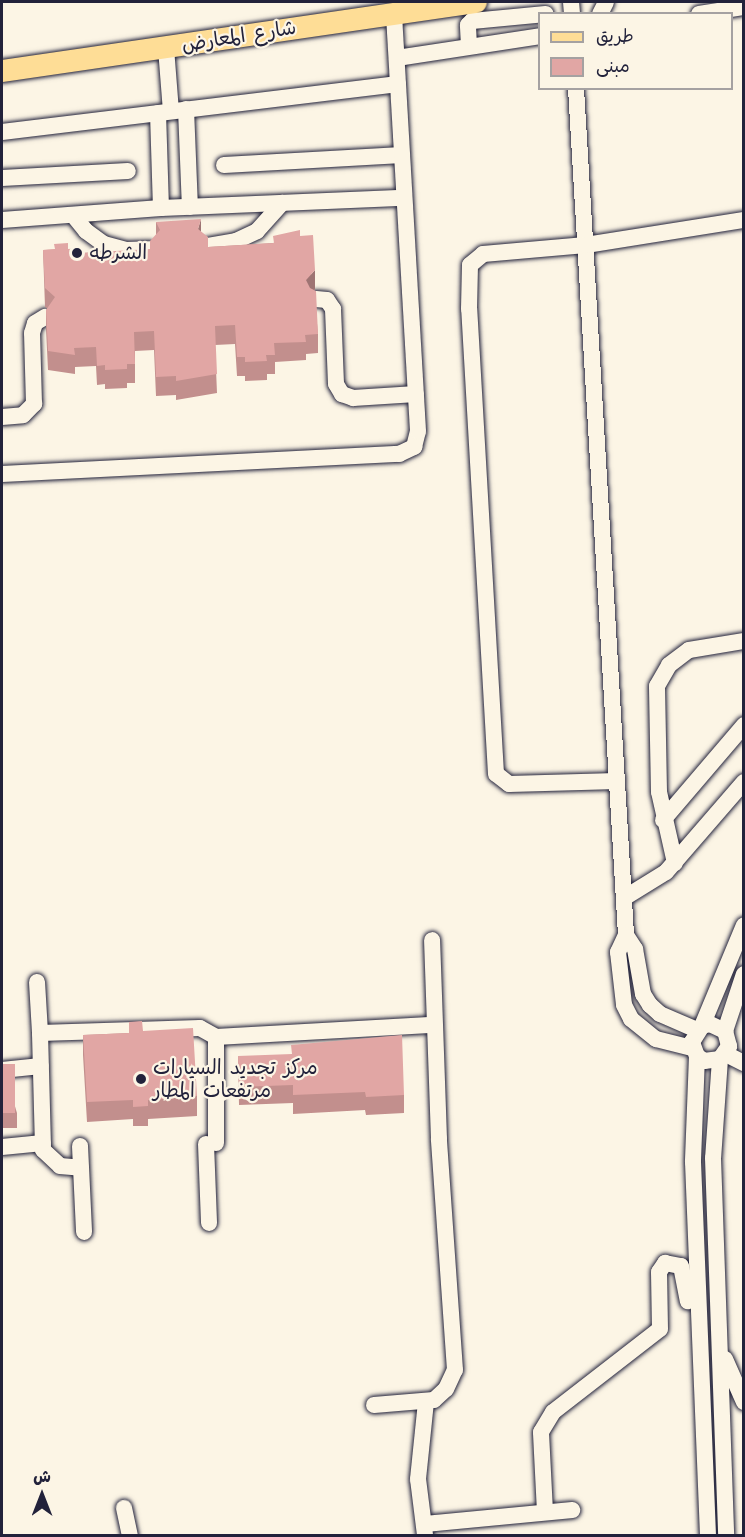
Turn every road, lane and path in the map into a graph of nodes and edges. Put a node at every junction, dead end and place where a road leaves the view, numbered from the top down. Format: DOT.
graph roads {
  1 [pos="476,2"];
  2 [pos="744,7"];
  3 [pos="712,12"];
  4 [pos="394,14"];
  5 [pos="538,15"];
  6 [pos="538,36"];
  7 [pos="469,46"];
  8 [pos="166,48"];
  9 [pos="397,58"];
  10 [pos="2,71"];
  11 [pos="398,84"];
  12 [pos="576,90"];
  13 [pos="172,111"];
  14 [pos="2,132"];
  15 [pos="402,154"];
  16 [pos="224,165"];
  17 [pos="128,171"];
  18 [pos="2,178"];
  19 [pos="404,198"];
  20 [pos="282,203"];
  21 [pos="190,207"];
  22 [pos="160,208"];
  23 [pos="73,215"];
  24 [pos="2,220"];
  25 [pos="744,220"];
  26 [pos="586,245"];
  27 [pos="208,246"];
  28 [pos="150,249"];
  29 [pos="316,299"];
  30 [pos="45,317"];
  31 [pos="416,394"];
  32 [pos="2,417"];
  33 [pos="2,474"];
  34 [pos="744,640"];
  35 [pos="744,726"];
  36 [pos="617,781"];
  37 [pos="744,782"];
  38 [pos="663,820"];
  39 [pos="675,862"];
  40 [pos="624,898"];
  41 [pos="744,925"];
  42 [pos="626,935"];
  43 [pos="432,940"];
  44 [pos="744,974"];
  45 [pos="37,982"];
  46 [pos="434,1024"];
  47 [pos="700,1028"];
  48 [pos="40,1033"];
  49 [pos="216,1037"];
  50 [pos="729,1045"];
  51 [pos="695,1052"];
  52 [pos="744,1063"];
  53 [pos="41,1066"];
  54 [pos="2,1070"];
  55 [pos="43,1143"];
  56 [pos="80,1146"];
  57 [pos="2,1147"];
  58 [pos="81,1168"];
  59 [pos="209,1223"];
  60 [pos="84,1232"];
  61 [pos="699,1330"];
  62 [pos="720,1347"];
  63 [pos="426,1402"];
  64 [pos="744,1402"];
  65 [pos="374,1405"];
  66 [pos="124,1508"];
  67 [pos="572,1510"];
  68 [pos="545,1512"];
  69 [pos="425,1530"];
  70 [pos="130,1536"];
  71 [pos="708,1536"];
  72 [pos="726,1536"];
  1 -- 4 [label="main road, شارع المعارض"];
  2 -- 3 [label="lane"];
  4 -- 8 [label="main road, شارع المعارض"];
  4 -- 9 [label="lane"];
  5 -- 7 [label="lane"];
  6 -- 7 [label="lane"];
  7 -- 9 [label="lane"];
  8 -- 10 [label="main road, شارع المعارض"];
  8 -- 13 [label="lane"];
  9 -- 11 [label="lane"];
  11 -- 13 [label="lane"];
  11 -- 15 [label="lane"];
  12 -- 26 [label="lane"];
  13 -- 14 [label="lane"];
  13 -- 21 [label="lane"];
  13 -- 22 [label="lane"];
  15 -- 16 [label="lane"];
  15 -- 19 [label="lane"];
  17 -- 18 [label="lane"];
  19 -- 20 [label="lane"];
  19 -- 31 [label="lane"];
  20 -- 21 [label="lane"];
  20 -- 27 [label="lane"];
  21 -- 22 [label="lane"];
  22 -- 23 [label="lane"];
  23 -- 24 [label="lane"];
  23 -- 28 [label="lane"];
  25 -- 26 [label="lane"];
  26 -- 36 [label="lane"];
  26 -- 36 [label="lane"];
  29 -- 31 [label="lane"];
  30 -- 32 [label="lane"];
  31 -- 33 [label="lane"];
  34 -- 38 [label="lane"];
  35 -- 38 [label="lane"];
  36 -- 40 [label="lane"];
  37 -- 39 [label="lane"];
  38 -- 39 [label="lane"];
  39 -- 40 [label="lane"];
  40 -- 42 [label="lane"];
  41 -- 47 [label="lane"];
  42 -- 47 [label="lane"];
  42 -- 51 [label="lane"];
  43 -- 46 [label="lane"];
  44 -- 50 [label="lane"];
  45 -- 48 [label="lane"];
  46 -- 49 [label="lane"];
  46 -- 63 [label="lane"];
  47 -- 50 [label="lane"];
  47 -- 51 [label="lane"];
  48 -- 49 [label="lane"];
  48 -- 53 [label="lane"];
  49 -- 59 [label="lane"];
  50 -- 51 [label="lane"];
  50 -- 52 [label="lane"];
  50 -- 62 [label="lane"];
  51 -- 61 [label="lane"];
  53 -- 54 [label="lane"];
  53 -- 55 [label="lane"];
  55 -- 57 [label="lane"];
  55 -- 58 [label="lane"];
  56 -- 58 [label="lane"];
  58 -- 60 [label="lane"];
  61 -- 68 [label="lane"];
  61 -- 71 [label="lane"];
  62 -- 64 [label="lane"];
  62 -- 72 [label="lane"];
  63 -- 65 [label="lane"];
  63 -- 69 [label="lane"];
  66 -- 70 [label="lane"];
  67 -- 68 [label="lane"];
  68 -- 69 [label="lane"];
}
